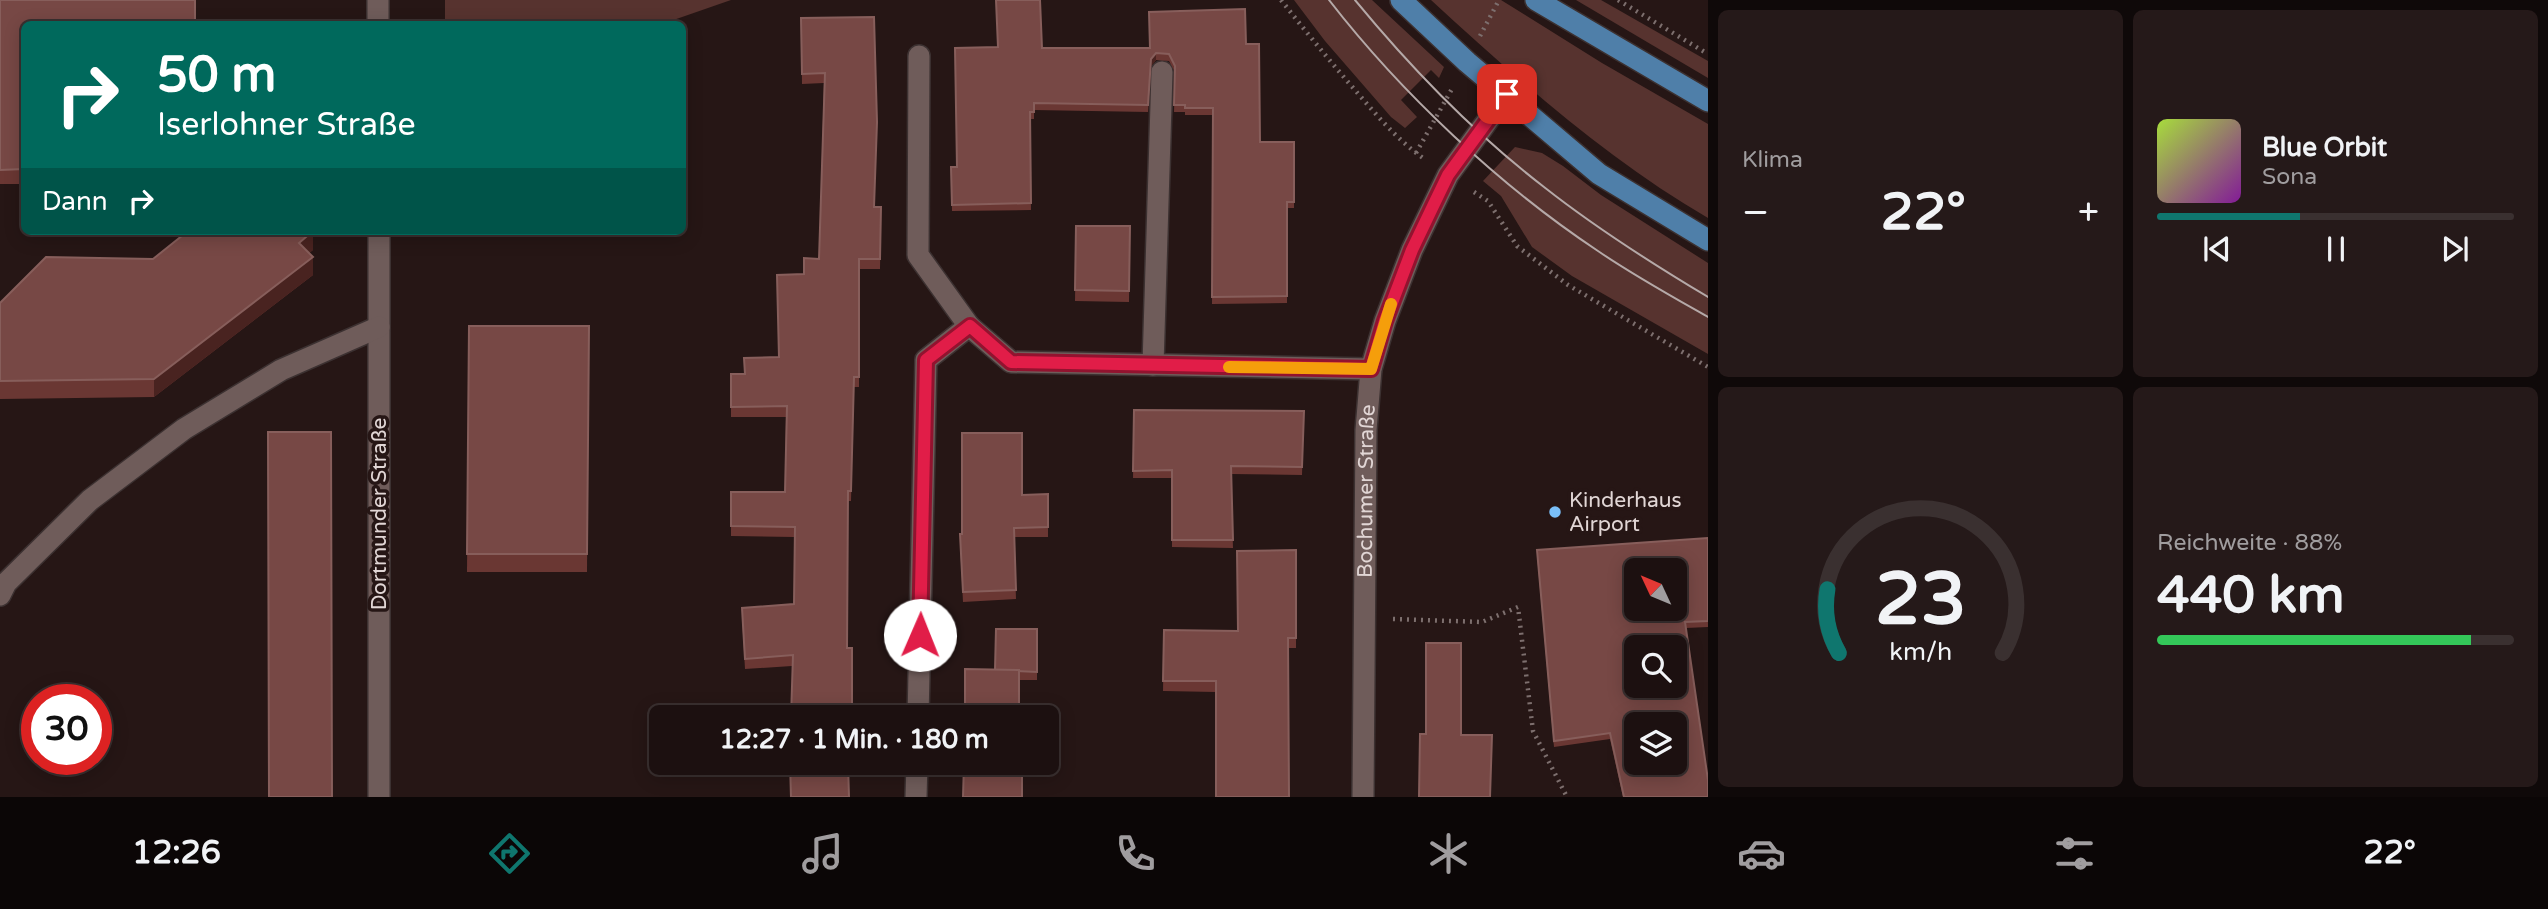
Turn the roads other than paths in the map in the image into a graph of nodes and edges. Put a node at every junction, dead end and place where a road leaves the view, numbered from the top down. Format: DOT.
graph roads {
  1 [pos="378,0"];
  2 [pos="1401,0"];
  3 [pos="1536,0"];
  4 [pos="378,21"];
  5 [pos="919,56"];
  6 [pos="1162,72"];
  7 [pos="1507,94"];
  8 [pos="1708,101"];
  9 [pos="379,235"];
  10 [pos="1708,240"];
  11 [pos="970,326"];
  12 [pos="379,327"];
  13 [pos="1153,365"];
  14 [pos="1371,369"];
  15 [pos="0,595"];
  16 [pos="918,705"];
  17 [pos="917,775"];
  18 [pos="379,797"];
  19 [pos="916,797"];
  20 [pos="1363,797"];
  1 -- 4 [label="street"];
  2 -- 7 [label="main road"];
  3 -- 8 [label="main road"];
  5 -- 11 [label="street"];
  6 -- 13 [label="street"];
  7 -- 10 [label="main road"];
  7 -- 14 [label="street, Bochumer Straße"];
  9 -- 12 [label="street, Dortmunder Straße"];
  11 -- 13 [label="street"];
  11 -- 16 [label="street"];
  12 -- 15 [label="street"];
  12 -- 18 [label="street, Dortmunder Straße"];
  13 -- 14 [label="street"];
  14 -- 20 [label="street, Bochumer Straße"];
  17 -- 19 [label="street"];
}
